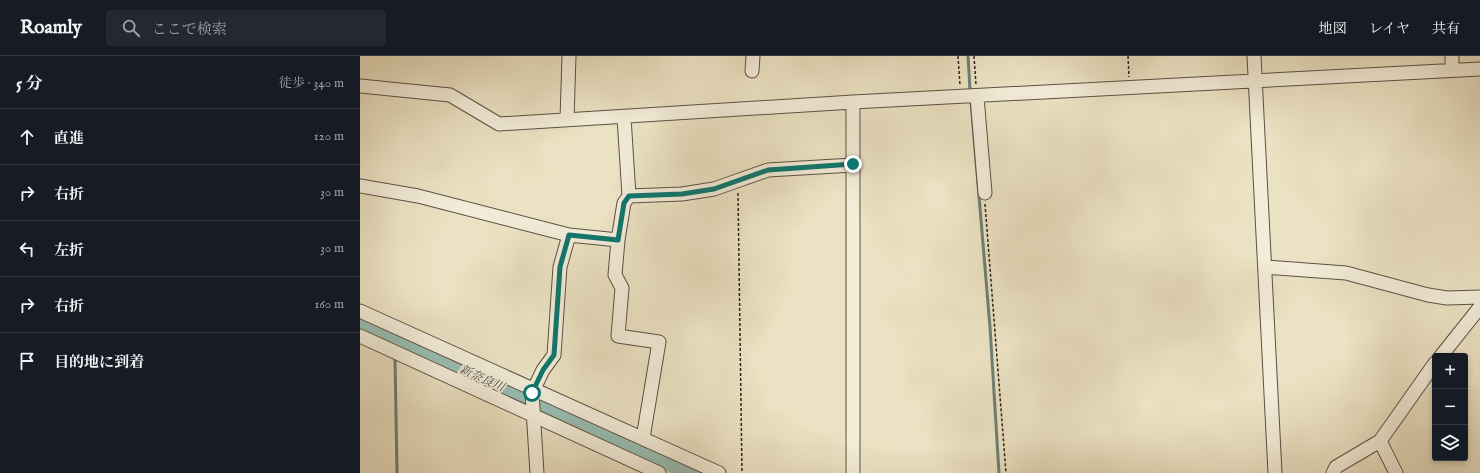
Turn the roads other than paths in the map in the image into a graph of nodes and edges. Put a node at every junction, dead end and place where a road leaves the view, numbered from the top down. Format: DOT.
graph roads {
  1 [pos="569,56"];
  2 [pos="753,56"];
  3 [pos="1254,56"];
  4 [pos="1452,56"];
  5 [pos="1480,69"];
  6 [pos="1452,70"];
  7 [pos="752,71"];
  8 [pos="1255,81"];
  9 [pos="360,86"];
  10 [pos="977,97"];
  11 [pos="853,102"];
  12 [pos="624,117"];
  13 [pos="567,119"];
  14 [pos="853,164"];
  15 [pos="360,186"];
  16 [pos="985,193"];
  17 [pos="629,196"];
  18 [pos="569,235"];
  19 [pos="618,240"];
  20 [pos="1265,267"];
  21 [pos="1480,297"];
  22 [pos="1480,307"];
  23 [pos="360,311"];
  24 [pos="360,336"];
  25 [pos="1443,353"];
  26 [pos="1432,367"];
  27 [pos="533,390"];
  28 [pos="534,413"];
  29 [pos="643,438"];
  30 [pos="1380,441"];
  31 [pos="537,473"];
  32 [pos="660,473"];
  33 [pos="719,473"];
  34 [pos="853,473"];
  35 [pos="1275,473"];
  36 [pos="1333,473"];
  37 [pos="1396,473"];
  1 -- 13 [label="street"];
  2 -- 7 [label="street"];
  3 -- 8 [label="street"];
  4 -- 6 [label="street"];
  5 -- 6 [label="street"];
  6 -- 8 [label="street"];
  8 -- 10 [label="street"];
  8 -- 20 [label="street"];
  9 -- 13 [label="street"];
  10 -- 11 [label="street"];
  10 -- 16 [label="street"];
  11 -- 12 [label="street"];
  11 -- 14 [label="street"];
  12 -- 13 [label="street"];
  12 -- 17 [label="street"];
  14 -- 17 [label="street"];
  14 -- 34 [label="street"];
  15 -- 18 [label="street"];
  17 -- 19 [label="street"];
  18 -- 19 [label="street"];
  18 -- 27 [label="street"];
  19 -- 29 [label="street"];
  20 -- 21 [label="street"];
  20 -- 35 [label="street"];
  22 -- 25 [label="street"];
  23 -- 27 [label="street"];
  24 -- 28 [label="street"];
  26 -- 30 [label="street"];
  27 -- 28 [label="street"];
  27 -- 29 [label="street"];
  28 -- 31 [label="street"];
  28 -- 32 [label="street"];
  29 -- 33 [label="street"];
  30 -- 36 [label="street"];
  30 -- 37 [label="street"];
}
